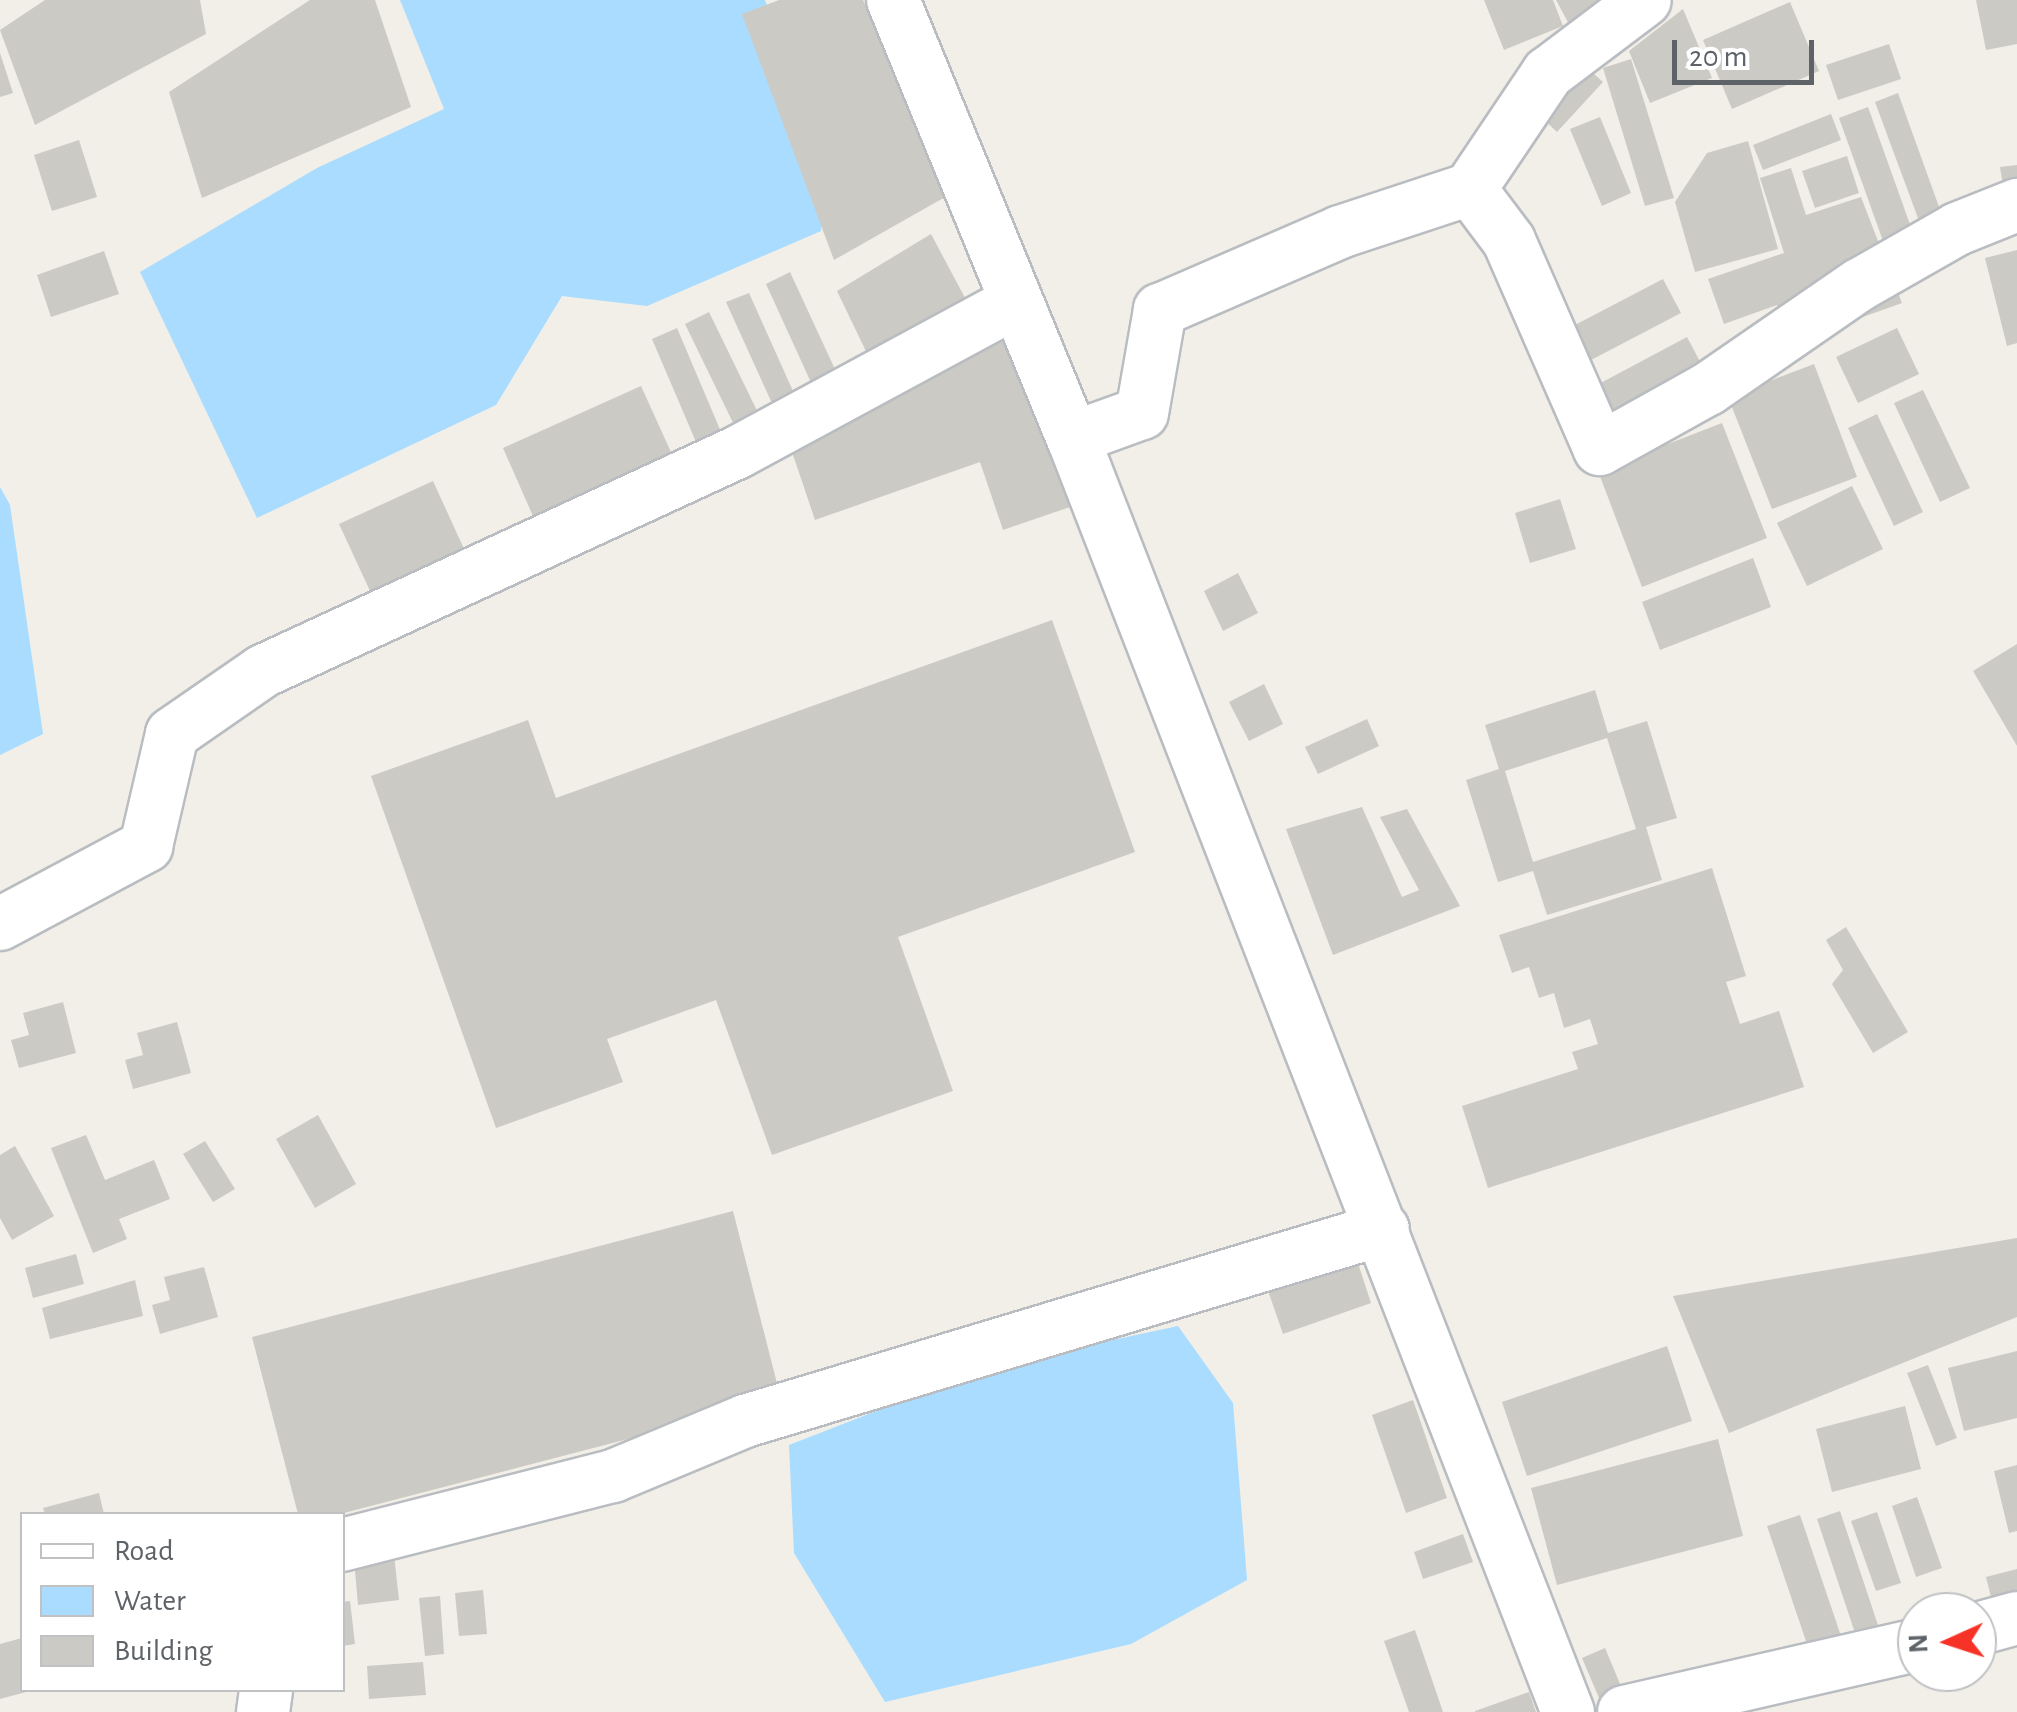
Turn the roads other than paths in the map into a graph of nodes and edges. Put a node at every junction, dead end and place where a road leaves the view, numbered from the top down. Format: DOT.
graph roads {
  1 [pos="893,0"];
  2 [pos="1645,0"];
  3 [pos="1470,188"];
  4 [pos="2017,205"];
  5 [pos="1014,303"];
  6 [pos="1073,438"];
  7 [pos="0,924"];
  8 [pos="1382,1230"];
  9 [pos="345,1544"];
  10 [pos="1897,1650"];
  11 [pos="1568,1712"];
  12 [pos="1624,1712"];
  1 -- 5 [label="street"];
  2 -- 3 [label="street"];
  3 -- 4 [label="street"];
  3 -- 6 [label="street"];
  5 -- 6 [label="street"];
  5 -- 7 [label="street"];
  6 -- 8 [label="street"];
  8 -- 9 [label="street"];
  8 -- 11 [label="street"];
  10 -- 12 [label="street"];
}
